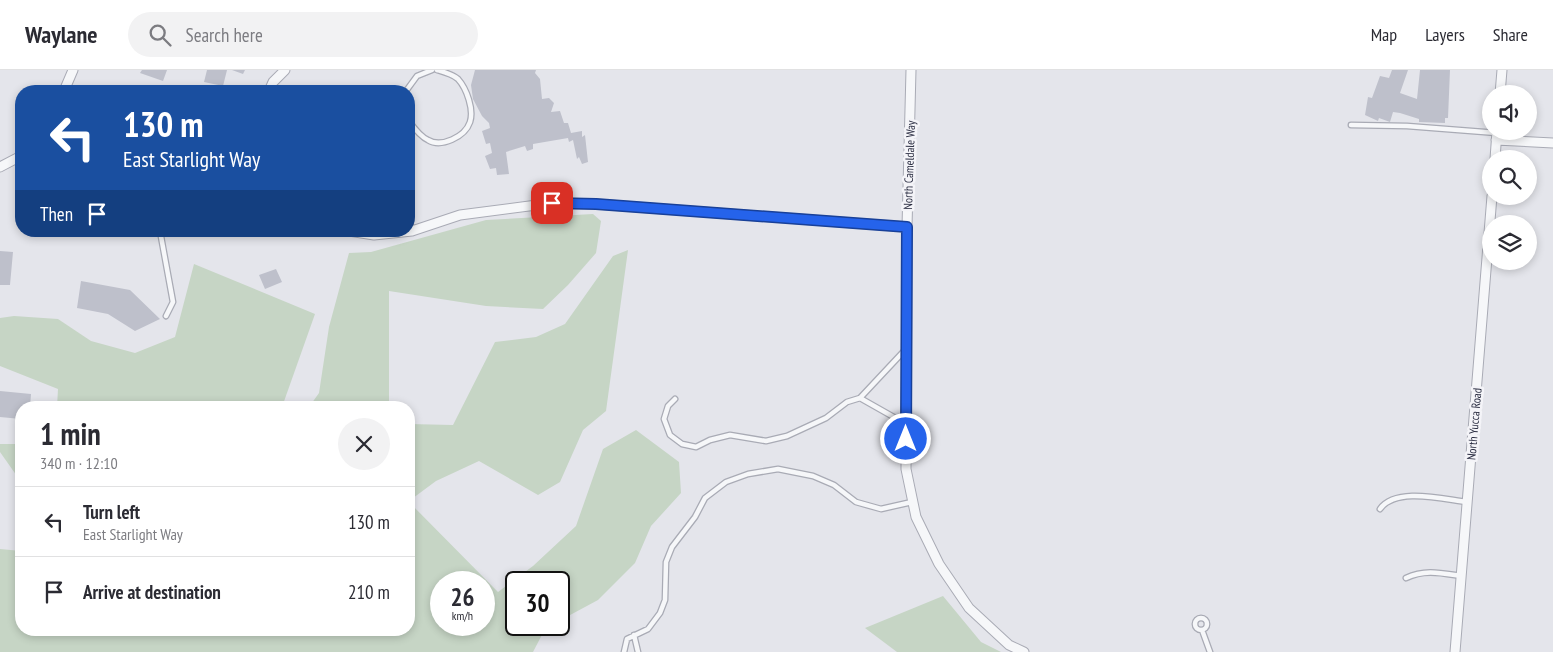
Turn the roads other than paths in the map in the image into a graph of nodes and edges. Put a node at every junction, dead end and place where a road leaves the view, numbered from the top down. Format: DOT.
graph roads {
  1 [pos="73,70"];
  2 [pos="285,70"];
  3 [pos="432,70"];
  4 [pos="437,70"];
  5 [pos="911,70"];
  6 [pos="1502,70"];
  7 [pos="67,85"];
  8 [pos="272,85"];
  9 [pos="410,85"];
  10 [pos="1501,85"];
  11 [pos="1351,125"];
  12 [pos="415,128"];
  13 [pos="1482,134"];
  14 [pos="1532,140"];
  15 [pos="1553,143"];
  16 [pos="15,159"];
  17 [pos="0,167"];
  18 [pos="1491,205"];
  19 [pos="907,227"];
  20 [pos="415,230"];
  21 [pos="161,237"];
  22 [pos="166,316"];
  23 [pos="906,349"];
  24 [pos="860,398"];
  25 [pos="675,399"];
  26 [pos="906,424"];
  27 [pos="912,502"];
  28 [pos="1467,502"];
  29 [pos="1380,509"];
  30 [pos="1461,576"];
  31 [pos="1406,578"];
  32 [pos="1202,630"];
  33 [pos="634,635"];
  34 [pos="624,652"];
  35 [pos="638,652"];
  36 [pos="1024,652"];
  37 [pos="1210,652"];
  38 [pos="1455,652"];
  1 -- 7 [label="street"];
  2 -- 8 [label="street"];
  3 -- 9 [label="lane"];
  4 -- 12 [label="lane"];
  5 -- 19 [label="street, North Cameldale Way"];
  6 -- 10 [label="street"];
  11 -- 13 [label="lane"];
  14 -- 15 [label="street"];
  16 -- 17 [label="street"];
  18 -- 28 [label="street, North Yucca Road"];
  19 -- 20 [label="street"];
  19 -- 23 [label="street, North Cameldale Way"];
  21 -- 22 [label="lane"];
  23 -- 24 [label="lane"];
  23 -- 26 [label="street, North Cameldale Way"];
  24 -- 25 [label="lane"];
  24 -- 26 [label="lane"];
  26 -- 27 [label="street, North Cameldale Way"];
  27 -- 33 [label="lane"];
  27 -- 36 [label="street, North Cameldale Way"];
  28 -- 29 [label="lane"];
  28 -- 30 [label="street, North Yucca Road"];
  30 -- 31 [label="lane"];
  30 -- 38 [label="street, North Yucca Road"];
  32 -- 37 [label="lane"];
  33 -- 34 [label="lane"];
  33 -- 35 [label="lane"];
}
